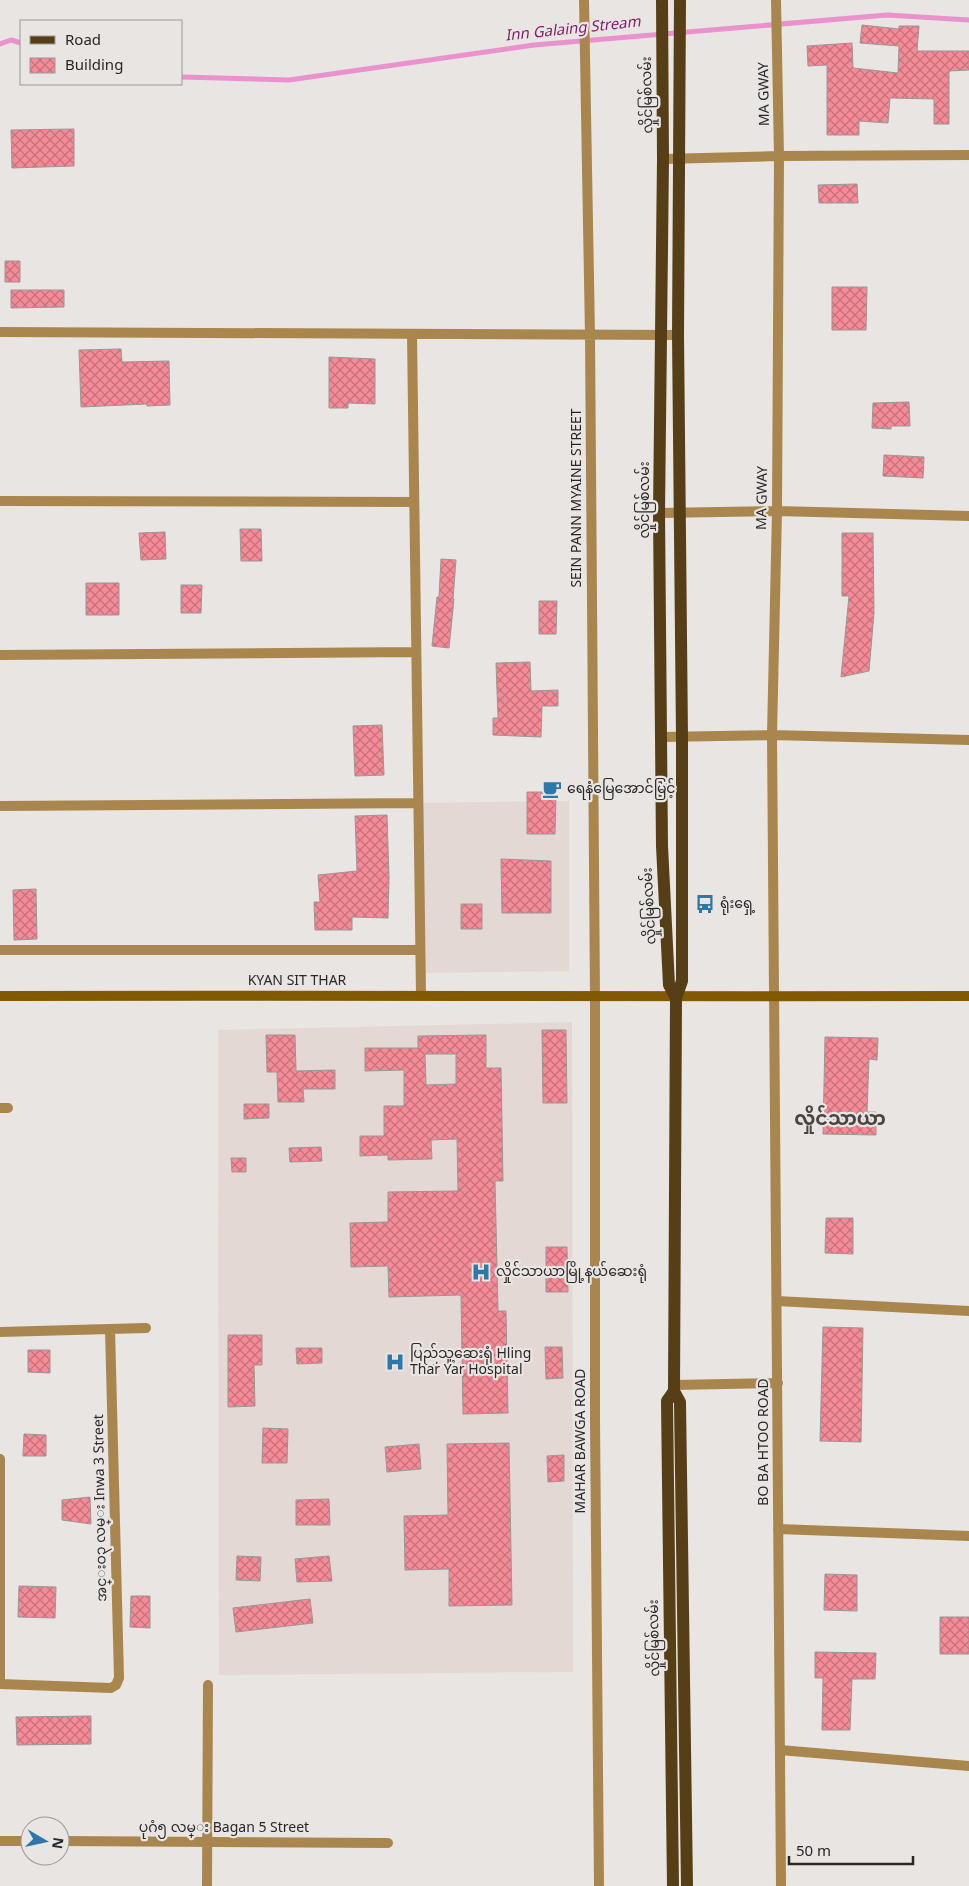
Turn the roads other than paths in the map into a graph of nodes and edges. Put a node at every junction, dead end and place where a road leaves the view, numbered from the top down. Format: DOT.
graph roads {
  1 [pos="584,0"];
  2 [pos="662,0"];
  3 [pos="680,0"];
  4 [pos="776,0"];
  5 [pos="969,155"];
  6 [pos="779,156"];
  7 [pos="680,158"];
  8 [pos="663,159"];
  9 [pos="0,332"];
  10 [pos="412,334"];
  11 [pos="590,335"];
  12 [pos="662,335"];
  13 [pos="678,335"];
  14 [pos="0,501"];
  15 [pos="414,502"];
  16 [pos="777,511"];
  17 [pos="679,512"];
  18 [pos="659,513"];
  19 [pos="969,516"];
  20 [pos="416,652"];
  21 [pos="0,655"];
  22 [pos="682,736"];
  23 [pos="772,736"];
  24 [pos="661,737"];
  25 [pos="969,740"];
  26 [pos="418,803"];
  27 [pos="0,806"];
  28 [pos="0,950"];
  29 [pos="420,950"];
  30 [pos="421,995"];
  31 [pos="0,996"];
  32 [pos="969,996"];
  33 [pos="595,997"];
  34 [pos="775,997"];
  35 [pos="676,998"];
  36 [pos="777,1301"];
  37 [pos="969,1311"];
  38 [pos="146,1328"];
  39 [pos="110,1329"];
  40 [pos="0,1332"];
  41 [pos="778,1383"];
  42 [pos="674,1388"];
  43 [pos="0,1459"];
  44 [pos="778,1530"];
  45 [pos="969,1536"];
  46 [pos="0,1684"];
  47 [pos="208,1685"];
  48 [pos="780,1750"];
  49 [pos="969,1766"];
  50 [pos="0,1841"];
  51 [pos="20,1841"];
  52 [pos="70,1841"];
  53 [pos="207,1841"];
  54 [pos="388,1843"];
  55 [pos="207,1886"];
  56 [pos="599,1886"];
  57 [pos="673,1886"];
  58 [pos="687,1886"];
  59 [pos="781,1886"];
  1 -- 11 [label="street, SEIN PANN MYAINE STREET"];
  2 -- 8 [label="main road, လှိုင်မြစ်လမ်း"];
  3 -- 7 [label="main road, လှိုင်မြစ်လမ်း"];
  4 -- 6 [label="street, MA GWAY"];
  5 -- 6 [label="street"];
  6 -- 7 [label="street"];
  6 -- 16 [label="street, MA GWAY"];
  7 -- 8 [label="street"];
  7 -- 13 [label="main road, လှိုင်မြစ်လမ်း"];
  8 -- 12 [label="main road, လှိုင်မြစ်လမ်း"];
  9 -- 10 [label="street"];
  10 -- 11 [label="street"];
  10 -- 15 [label="street"];
  11 -- 12 [label="street"];
  11 -- 33 [label="street, SEIN PANN MYAINE STREET"];
  12 -- 13 [label="street"];
  12 -- 18 [label="main road, လှိုင်မြစ်လမ်း"];
  13 -- 17 [label="main road, လှိုင်မြစ်လမ်း"];
  14 -- 15 [label="street"];
  15 -- 20 [label="street"];
  16 -- 17 [label="street"];
  16 -- 19 [label="street"];
  16 -- 23 [label="street, MA GWAY"];
  17 -- 18 [label="street"];
  17 -- 22 [label="main road, လှိုင်မြစ်လမ်း"];
  18 -- 24 [label="main road, လှိုင်မြစ်လမ်း"];
  20 -- 21 [label="street"];
  20 -- 26 [label="street"];
  22 -- 23 [label="street"];
  22 -- 24 [label="street"];
  22 -- 35 [label="main road, လှိုင်မြစ်လမ်း"];
  23 -- 25 [label="street"];
  23 -- 34 [label="street, MA GWAY"];
  24 -- 35 [label="main road, လှိုင်မြစ်လမ်း"];
  26 -- 27 [label="street"];
  26 -- 29 [label="street"];
  28 -- 29 [label="street"];
  29 -- 30 [label="street"];
  30 -- 31 [label="main road, KYAN SIT THAR"];
  30 -- 33 [label="main road, KYAN SIT THAR"];
  32 -- 34 [label="main road, KYAN SIT THAR"];
  33 -- 35 [label="main road, KYAN SIT THAR"];
  33 -- 56 [label="street, MAHAR BAWGA ROAD"];
  34 -- 35 [label="main road, KYAN SIT THAR"];
  34 -- 36 [label="street, BO BA HTOO ROAD"];
  35 -- 42 [label="main road, လှိုင်မြစ်လမ်း"];
  36 -- 37 [label="street"];
  36 -- 41 [label="street, BO BA HTOO ROAD"];
  38 -- 39 [label="street"];
  39 -- 40 [label="street"];
  39 -- 46 [label="street, အင္းဝ၃ လမ္း Inwa 3 Street"];
  41 -- 42 [label="street"];
  41 -- 44 [label="street, BO BA HTOO ROAD"];
  42 -- 57 [label="main road, လှိုင်မြစ်လမ်း"];
  42 -- 58 [label="main road, လှိုင်မြစ်လမ်း"];
  43 -- 46 [label="street"];
  44 -- 45 [label="street"];
  44 -- 48 [label="street, BO BA HTOO ROAD"];
  47 -- 53 [label="street"];
  48 -- 49 [label="street"];
  48 -- 59 [label="street, BO BA HTOO ROAD"];
  50 -- 51 [label="street"];
  52 -- 53 [label="street, ပုဂံ၅ လမ္း Bagan 5 Street"];
  53 -- 54 [label="street, ပုဂံ၅ လမ္း Bagan 5 Street"];
  53 -- 55 [label="street"];
}
